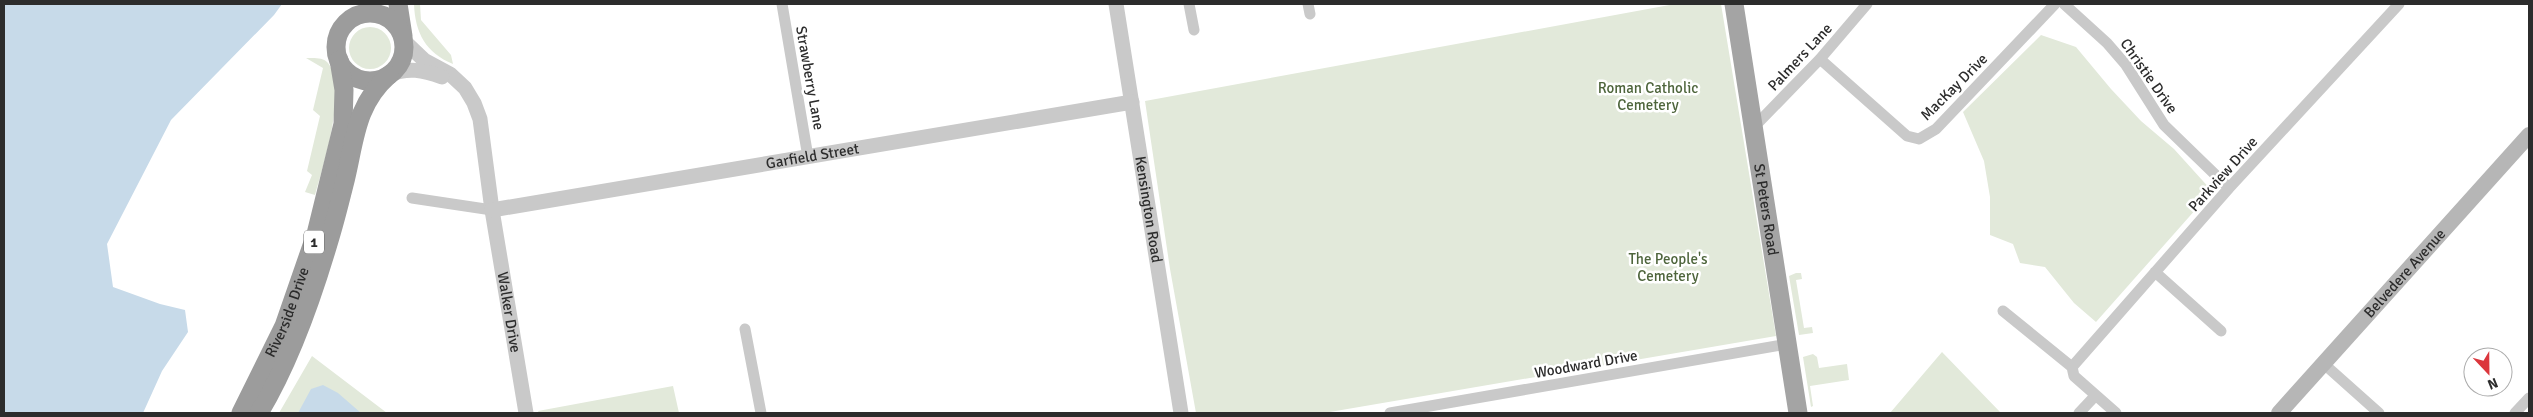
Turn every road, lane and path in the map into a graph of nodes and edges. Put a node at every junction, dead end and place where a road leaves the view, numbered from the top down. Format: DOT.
graph roads {
  1 [pos="398,4"];
  2 [pos="782,4"];
  3 [pos="1116,4"];
  4 [pos="1189,4"];
  5 [pos="1734,4"];
  6 [pos="1867,4"];
  7 [pos="2055,4"];
  8 [pos="2064,4"];
  9 [pos="2399,4"];
  10 [pos="359,10"];
  11 [pos="1194,30"];
  12 [pos="403,40"];
  13 [pos="1820,59"];
  14 [pos="339,60"];
  15 [pos="389,76"];
  16 [pos="1132,102"];
  17 [pos="1753,128"];
  18 [pos="482,134"];
  19 [pos="2529,134"];
  20 [pos="808,157"];
  21 [pos="2229,188"];
  22 [pos="412,198"];
  23 [pos="492,210"];
  24 [pos="2155,272"];
  25 [pos="2003,311"];
  26 [pos="745,329"];
  27 [pos="2221,331"];
  28 [pos="1787,344"];
  29 [pos="2324,364"];
  30 [pos="2072,367"];
  31 [pos="2095,396"];
  32 [pos="2529,398"];
  33 [pos="1438,409"];
  34 [pos="241,413"];
  35 [pos="259,413"];
  36 [pos="526,413"];
  37 [pos="761,413"];
  38 [pos="1181,413"];
  39 [pos="1390,413"];
  40 [pos="1798,413"];
  41 [pos="2079,413"];
  42 [pos="2116,413"];
  43 [pos="2279,413"];
  44 [pos="2379,413"];
  45 [pos="2515,413"];
  1 -- 12 [label="highway"];
  2 -- 20 [label="street, Strawberry Lane"];
  3 -- 16 [label="street, Kensington Road"];
  4 -- 11 [label="street"];
  5 -- 17 [label="main road, St Peters Road"];
  6 -- 13 [label="street, Palmers Lane"];
  7 -- 13 [label="street, MacKay Drive"];
  8 -- 21 [label="street, Christie Drive"];
  9 -- 21 [label="street, Parkview Drive"];
  10 -- 12 [label="highway"];
  10 -- 14 [label="highway"];
  12 -- 15 [label="highway"];
  12 -- 18 [label="street"];
  13 -- 17 [label="street, Palmers Lane"];
  14 -- 15 [label="highway"];
  14 -- 34 [label="highway, Riverside Drive / 1"];
  15 -- 18 [label="street"];
  15 -- 35 [label="highway, Riverside Drive / 1"];
  16 -- 20 [label="street, Garfield Street"];
  16 -- 38 [label="street, Kensington Road"];
  17 -- 28 [label="main road, St Peters Road"];
  18 -- 23 [label="street"];
  19 -- 29 [label="main road, Belvedere Avenue"];
  20 -- 23 [label="street, Garfield Street"];
  21 -- 24 [label="street, Parkview Drive"];
  22 -- 23 [label="street, Garfield Street"];
  23 -- 36 [label="street, Walker Drive"];
  24 -- 27 [label="street"];
  24 -- 30 [label="street, Parkview Drive"];
  25 -- 30 [label="street"];
  26 -- 37 [label="street"];
  28 -- 33 [label="street, Woodward Drive"];
  28 -- 40 [label="main road, St Peters Road"];
  29 -- 43 [label="main road, Belvedere Avenue"];
  29 -- 44 [label="street"];
  30 -- 31 [label="street"];
  31 -- 41 [label="street"];
  31 -- 42 [label="street"];
  32 -- 45 [label="street"];
  33 -- 39 [label="street, Woodward Drive"];
}
